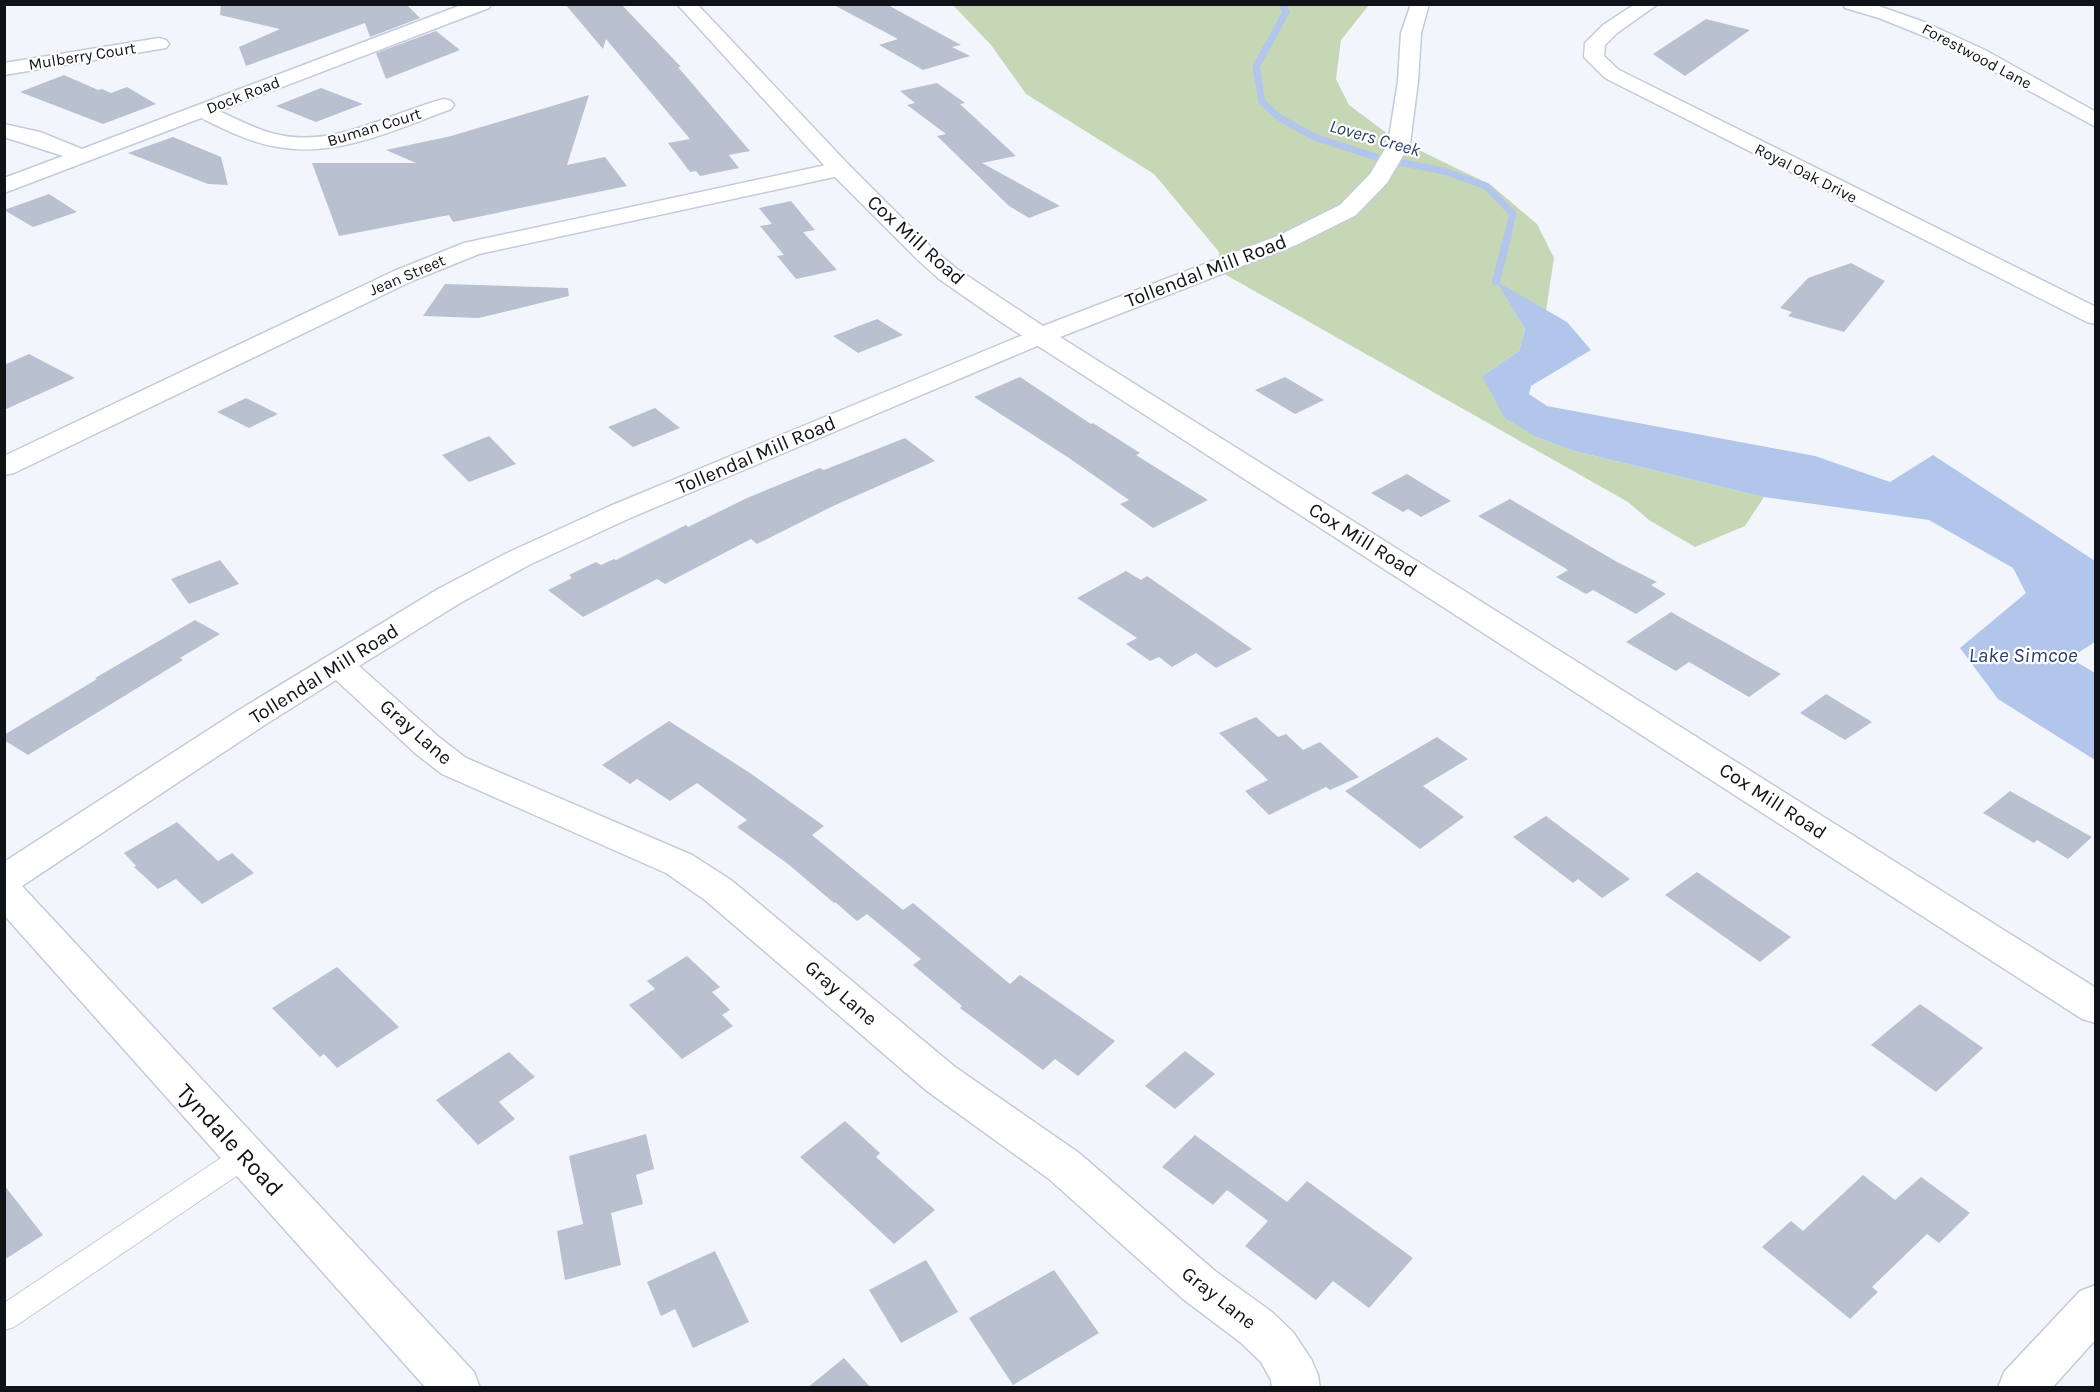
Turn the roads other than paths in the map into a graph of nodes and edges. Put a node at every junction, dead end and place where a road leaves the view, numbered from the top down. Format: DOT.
graph roads {
  1 [pos="482,4"];
  2 [pos="686,4"];
  3 [pos="1420,4"];
  4 [pos="1649,4"];
  5 [pos="1852,4"];
  6 [pos="159,44"];
  7 [pos="4,69"];
  8 [pos="444,105"];
  9 [pos="201,111"];
  10 [pos="2096,121"];
  11 [pos="4,130"];
  12 [pos="82,156"];
  13 [pos="840,169"];
  14 [pos="4,186"];
  15 [pos="2096,317"];
  16 [pos="1040,336"];
  17 [pos="4,467"];
  18 [pos="338,664"];
  19 [pos="4,880"];
  20 [pos="4,890"];
  21 [pos="2096,1008"];
  22 [pos="245,1156"];
  23 [pos="2096,1306"];
  24 [pos="4,1318"];
  25 [pos="457,1388"];
  26 [pos="1296,1388"];
  27 [pos="2020,1388"];
  1 -- 9 [label="street, Dock Road"];
  2 -- 13 [label="street, Cox Mill Road"];
  3 -- 16 [label="street, Tollendal Mill Road"];
  4 -- 15 [label="street, Royal Oak Drive"];
  5 -- 10 [label="street, Forestwood Lane"];
  6 -- 7 [label="street, Mulberry Court"];
  8 -- 9 [label="street, Buman Court"];
  9 -- 12 [label="street, Dock Road"];
  11 -- 12 [label="street"];
  12 -- 14 [label="street, Dock Road"];
  13 -- 16 [label="street, Cox Mill Road"];
  13 -- 17 [label="street, Jean Street"];
  16 -- 18 [label="street, Tollendal Mill Road"];
  16 -- 21 [label="street, Cox Mill Road"];
  18 -- 19 [label="street, Tollendal Mill Road"];
  18 -- 26 [label="street, Gray Lane"];
  20 -- 22 [label="street, Tyndale Road"];
  22 -- 24 [label="lane"];
  22 -- 25 [label="street, Tyndale Road"];
  23 -- 27 [label="street"];
}
